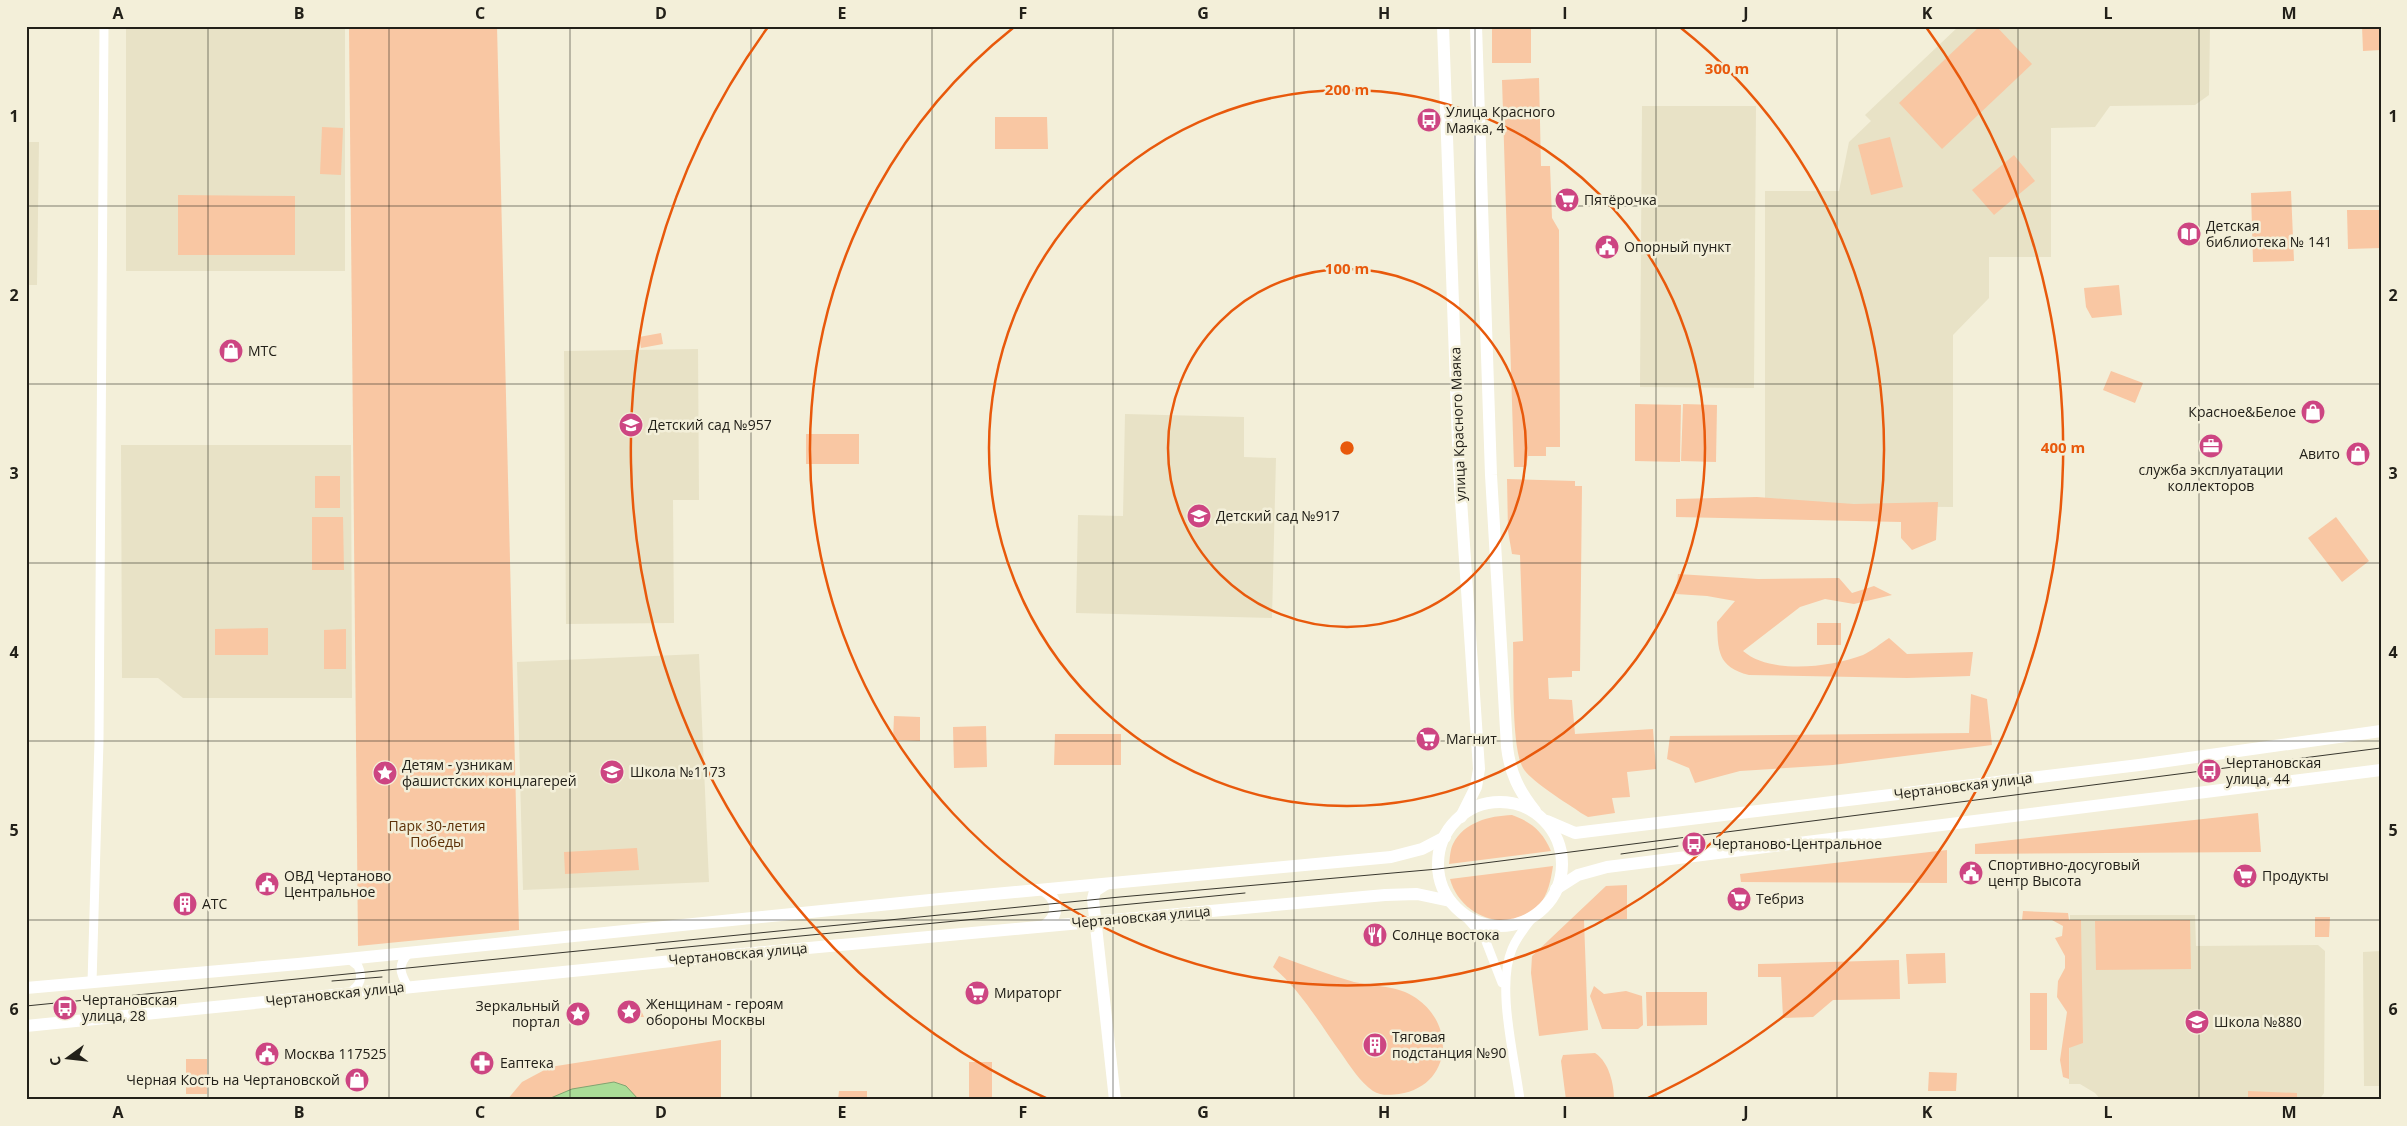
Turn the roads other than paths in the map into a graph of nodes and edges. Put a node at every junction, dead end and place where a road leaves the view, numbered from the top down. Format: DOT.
graph roads {
  1 [pos="104,26"];
  2 [pos="1444,26"];
  3 [pos="1476,26"];
  4 [pos="2381,731"];
  5 [pos="2381,770"];
  6 [pos="1535,811"];
  7 [pos="1461,817"];
  8 [pos="1547,821"];
  9 [pos="1445,837"];
  10 [pos="1106,884"];
  11 [pos="1556,889"];
  12 [pos="1044,890"];
  13 [pos="1450,901"];
  14 [pos="1465,916"];
  15 [pos="1533,917"];
  16 [pos="1095,922"];
  17 [pos="1045,926"];
  18 [pos="409,953"];
  19 [pos="349,959"];
  20 [pos="92,983"];
  21 [pos="408,987"];
  22 [pos="26,988"];
  23 [pos="350,992"];
  24 [pos="1506,997"];
  25 [pos="26,1026"];
  26 [pos="1115,1100"];
  27 [pos="1520,1100"];
  1 -- 20 [label="street"];
  2 -- 7 [label="main road, улица Красного Маяка"];
  3 -- 6 [label="main road"];
  4 -- 8 [label="main road, Чертановская улица"];
  5 -- 11 [label="main road, Чертановская улица"];
  6 -- 7 [label="main road, Чертановская улица"];
  6 -- 8 [label="main road, Чертановская улица"];
  7 -- 9 [label="main road, Чертановская улица"];
  8 -- 11 [label="main road, Чертановская улица"];
  9 -- 10 [label="main road, Чертановская улица"];
  9 -- 13 [label="main road, Чертановская улица"];
  10 -- 12 [label="main road, Чертановская улица"];
  10 -- 16 [label="main road"];
  11 -- 15 [label="main road, Чертановская улица"];
  12 -- 17 [label="main road"];
  12 -- 18 [label="main road, Чертановская улица"];
  13 -- 14 [label="main road, Чертановская улица"];
  13 -- 16 [label="main road, Чертановская улица"];
  14 -- 15 [label="main road, Чертановская улица"];
  14 -- 24 [label="street"];
  15 -- 24 [label="street"];
  16 -- 17 [label="main road, Чертановская улица"];
  16 -- 26 [label="main road"];
  17 -- 21 [label="main road, Чертановская улица"];
  18 -- 19 [label="main road, Чертановская улица"];
  18 -- 21 [label="street"];
  19 -- 20 [label="main road, Чертановская улица"];
  19 -- 23 [label="street"];
  20 -- 22 [label="main road, Чертановская улица"];
  21 -- 23 [label="main road, Чертановская улица"];
  23 -- 25 [label="main road, Чертановская улица"];
  24 -- 27 [label="street"];
}
